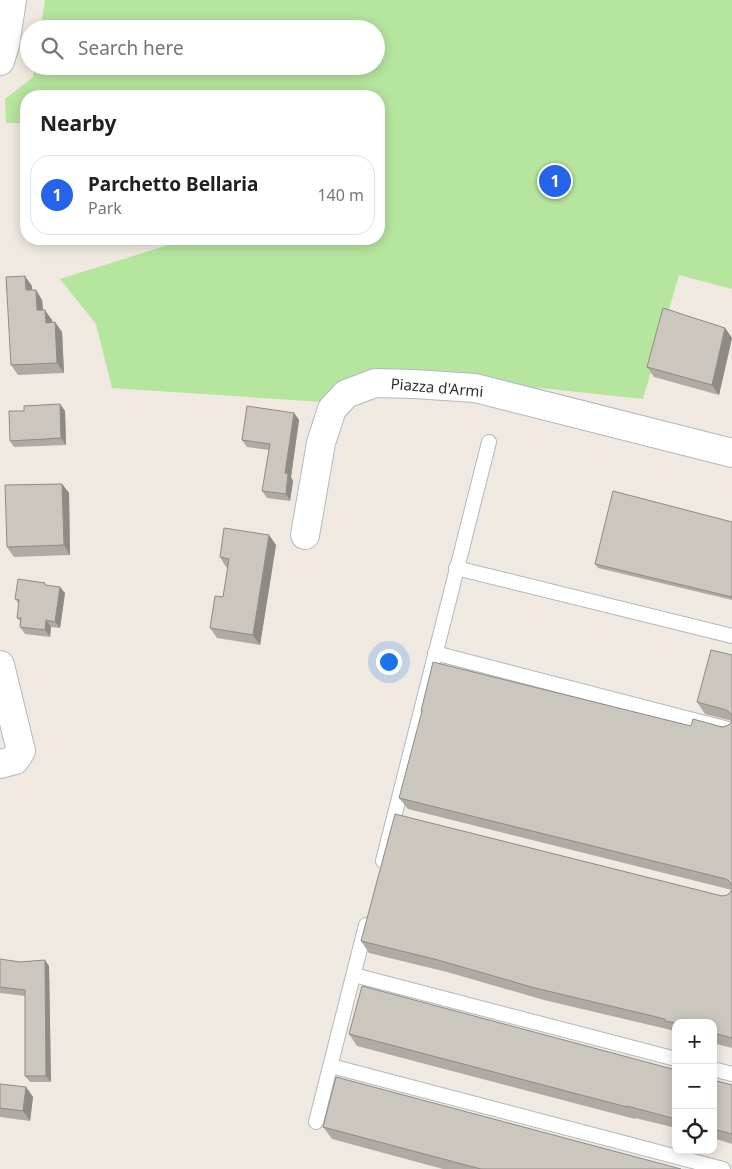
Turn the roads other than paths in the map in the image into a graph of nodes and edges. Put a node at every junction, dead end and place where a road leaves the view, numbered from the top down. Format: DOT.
graph roads {
  1 [pos="12,0"];
  2 [pos="0,61"];
  3 [pos="489,442"];
  4 [pos="732,453"];
  5 [pos="305,535"];
  6 [pos="456,568"];
  7 [pos="732,636"];
  8 [pos="435,653"];
  9 [pos="0,666"];
  10 [pos="732,730"];
  11 [pos="10,758"];
  12 [pos="380,871"];
  13 [pos="370,909"];
  14 [pos="354,975"];
  15 [pos="672,1058"];
  16 [pos="330,1066"];
  17 [pos="717,1070"];
  18 [pos="732,1074"];
  19 [pos="316,1122"];
  20 [pos="723,1169"];
  1 -- 2 [label="street"];
  3 -- 6 [label="lane"];
  4 -- 5 [label="street, Piazza d'Armi"];
  6 -- 7 [label="lane"];
  6 -- 8 [label="lane"];
  8 -- 10 [label="lane"];
  8 -- 12 [label="lane"];
  9 -- 11 [label="street"];
  13 -- 14 [label="lane"];
  14 -- 15 [label="lane"];
  14 -- 16 [label="lane"];
  16 -- 19 [label="lane"];
  16 -- 20 [label="lane"];
  17 -- 18 [label="lane"];
}
